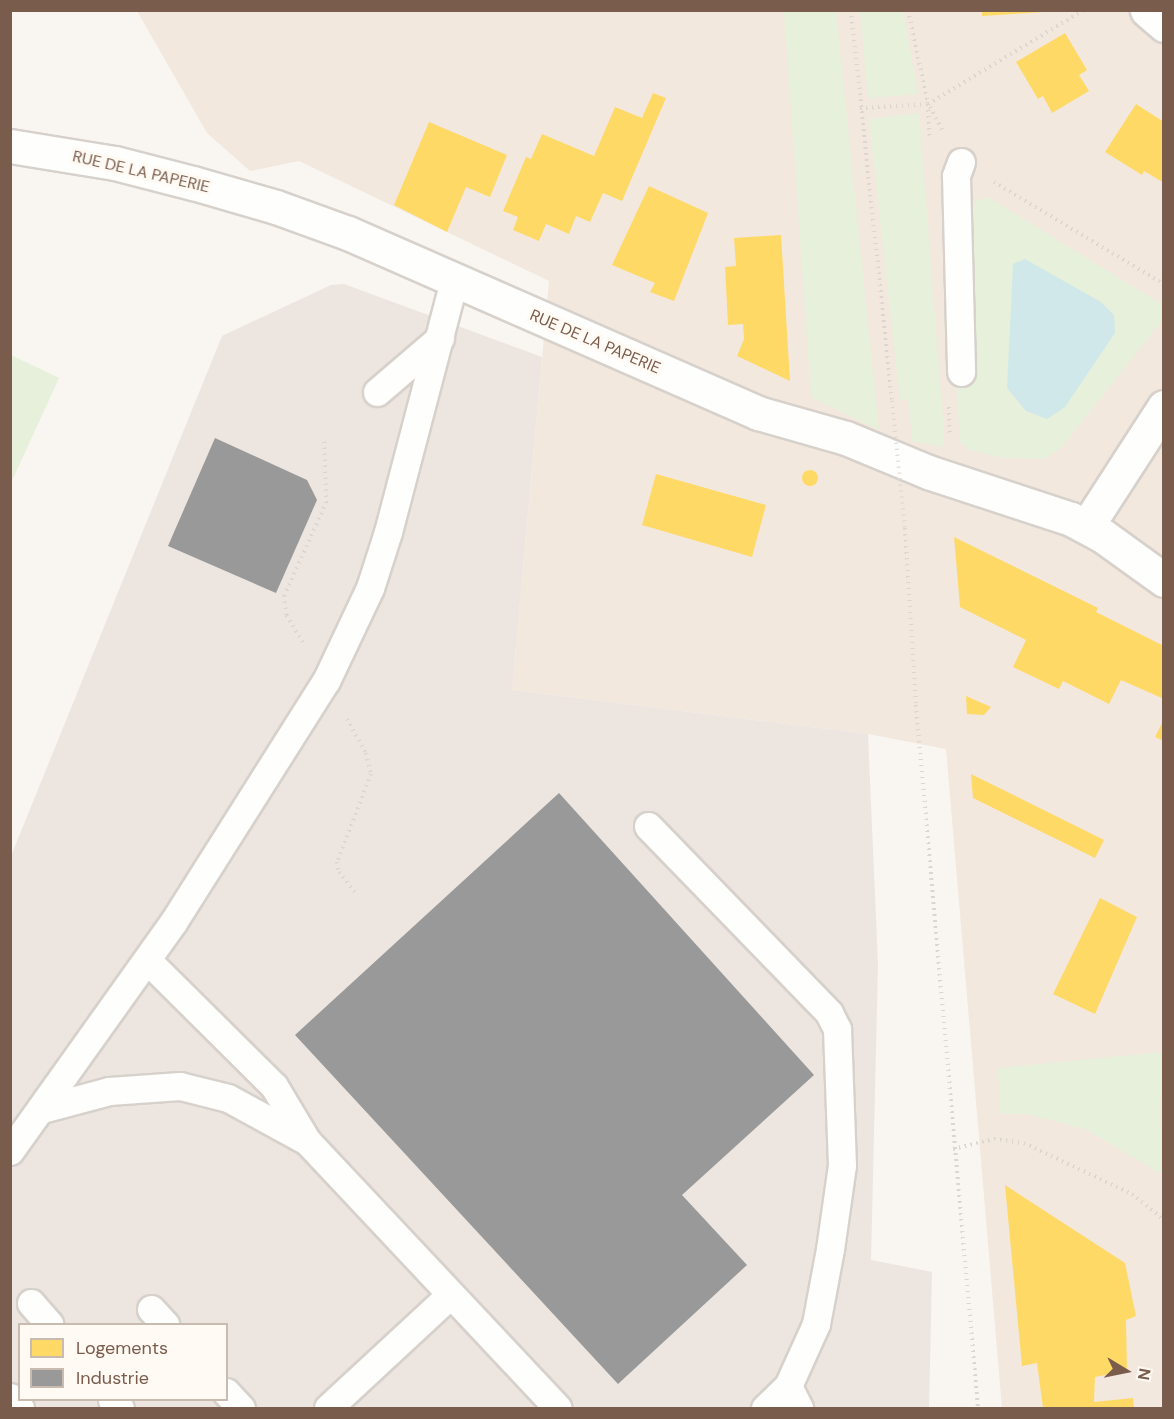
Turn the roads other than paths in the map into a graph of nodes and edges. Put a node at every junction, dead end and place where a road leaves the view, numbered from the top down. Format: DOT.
graph roads {
  1 [pos="1147,10"];
  2 [pos="1164,25"];
  3 [pos="10,146"];
  4 [pos="961,162"];
  5 [pos="454,281"];
  6 [pos="440,338"];
  7 [pos="962,372"];
  8 [pos="377,392"];
  9 [pos="1164,406"];
  10 [pos="1087,526"];
  11 [pos="1164,580"];
  12 [pos="648,826"];
  13 [pos="147,960"];
  14 [pos="42,1109"];
  15 [pos="14,1139"];
  16 [pos="307,1141"];
  17 [pos="450,1295"];
  18 [pos="31,1303"];
  19 [pos="48,1323"];
  20 [pos="228,1394"];
  21 [pos="10,1397"];
  22 [pos="794,1397"];
  23 [pos="335,1406"];
  24 [pos="20,1408"];
  25 [pos="241,1408"];
  26 [pos="558,1408"];
  27 [pos="765,1408"];
  1 -- 2 [label="street"];
  3 -- 5 [label="street, RUE DE LA PAPERIE"];
  4 -- 7 [label="lane"];
  5 -- 6 [label="lane"];
  5 -- 10 [label="street, RUE DE LA PAPERIE"];
  6 -- 8 [label="lane"];
  6 -- 13 [label="lane"];
  9 -- 10 [label="street"];
  10 -- 11 [label="street, RUE DE LA PAPERIE"];
  12 -- 22 [label="lane"];
  13 -- 14 [label="lane"];
  13 -- 16 [label="lane"];
  14 -- 15 [label="lane"];
  14 -- 16 [label="lane"];
  16 -- 17 [label="lane"];
  17 -- 23 [label="lane"];
  17 -- 26 [label="lane"];
  18 -- 19 [label="lane"];
  20 -- 25 [label="lane"];
  21 -- 24 [label="lane"];
  22 -- 27 [label="lane"];
}
